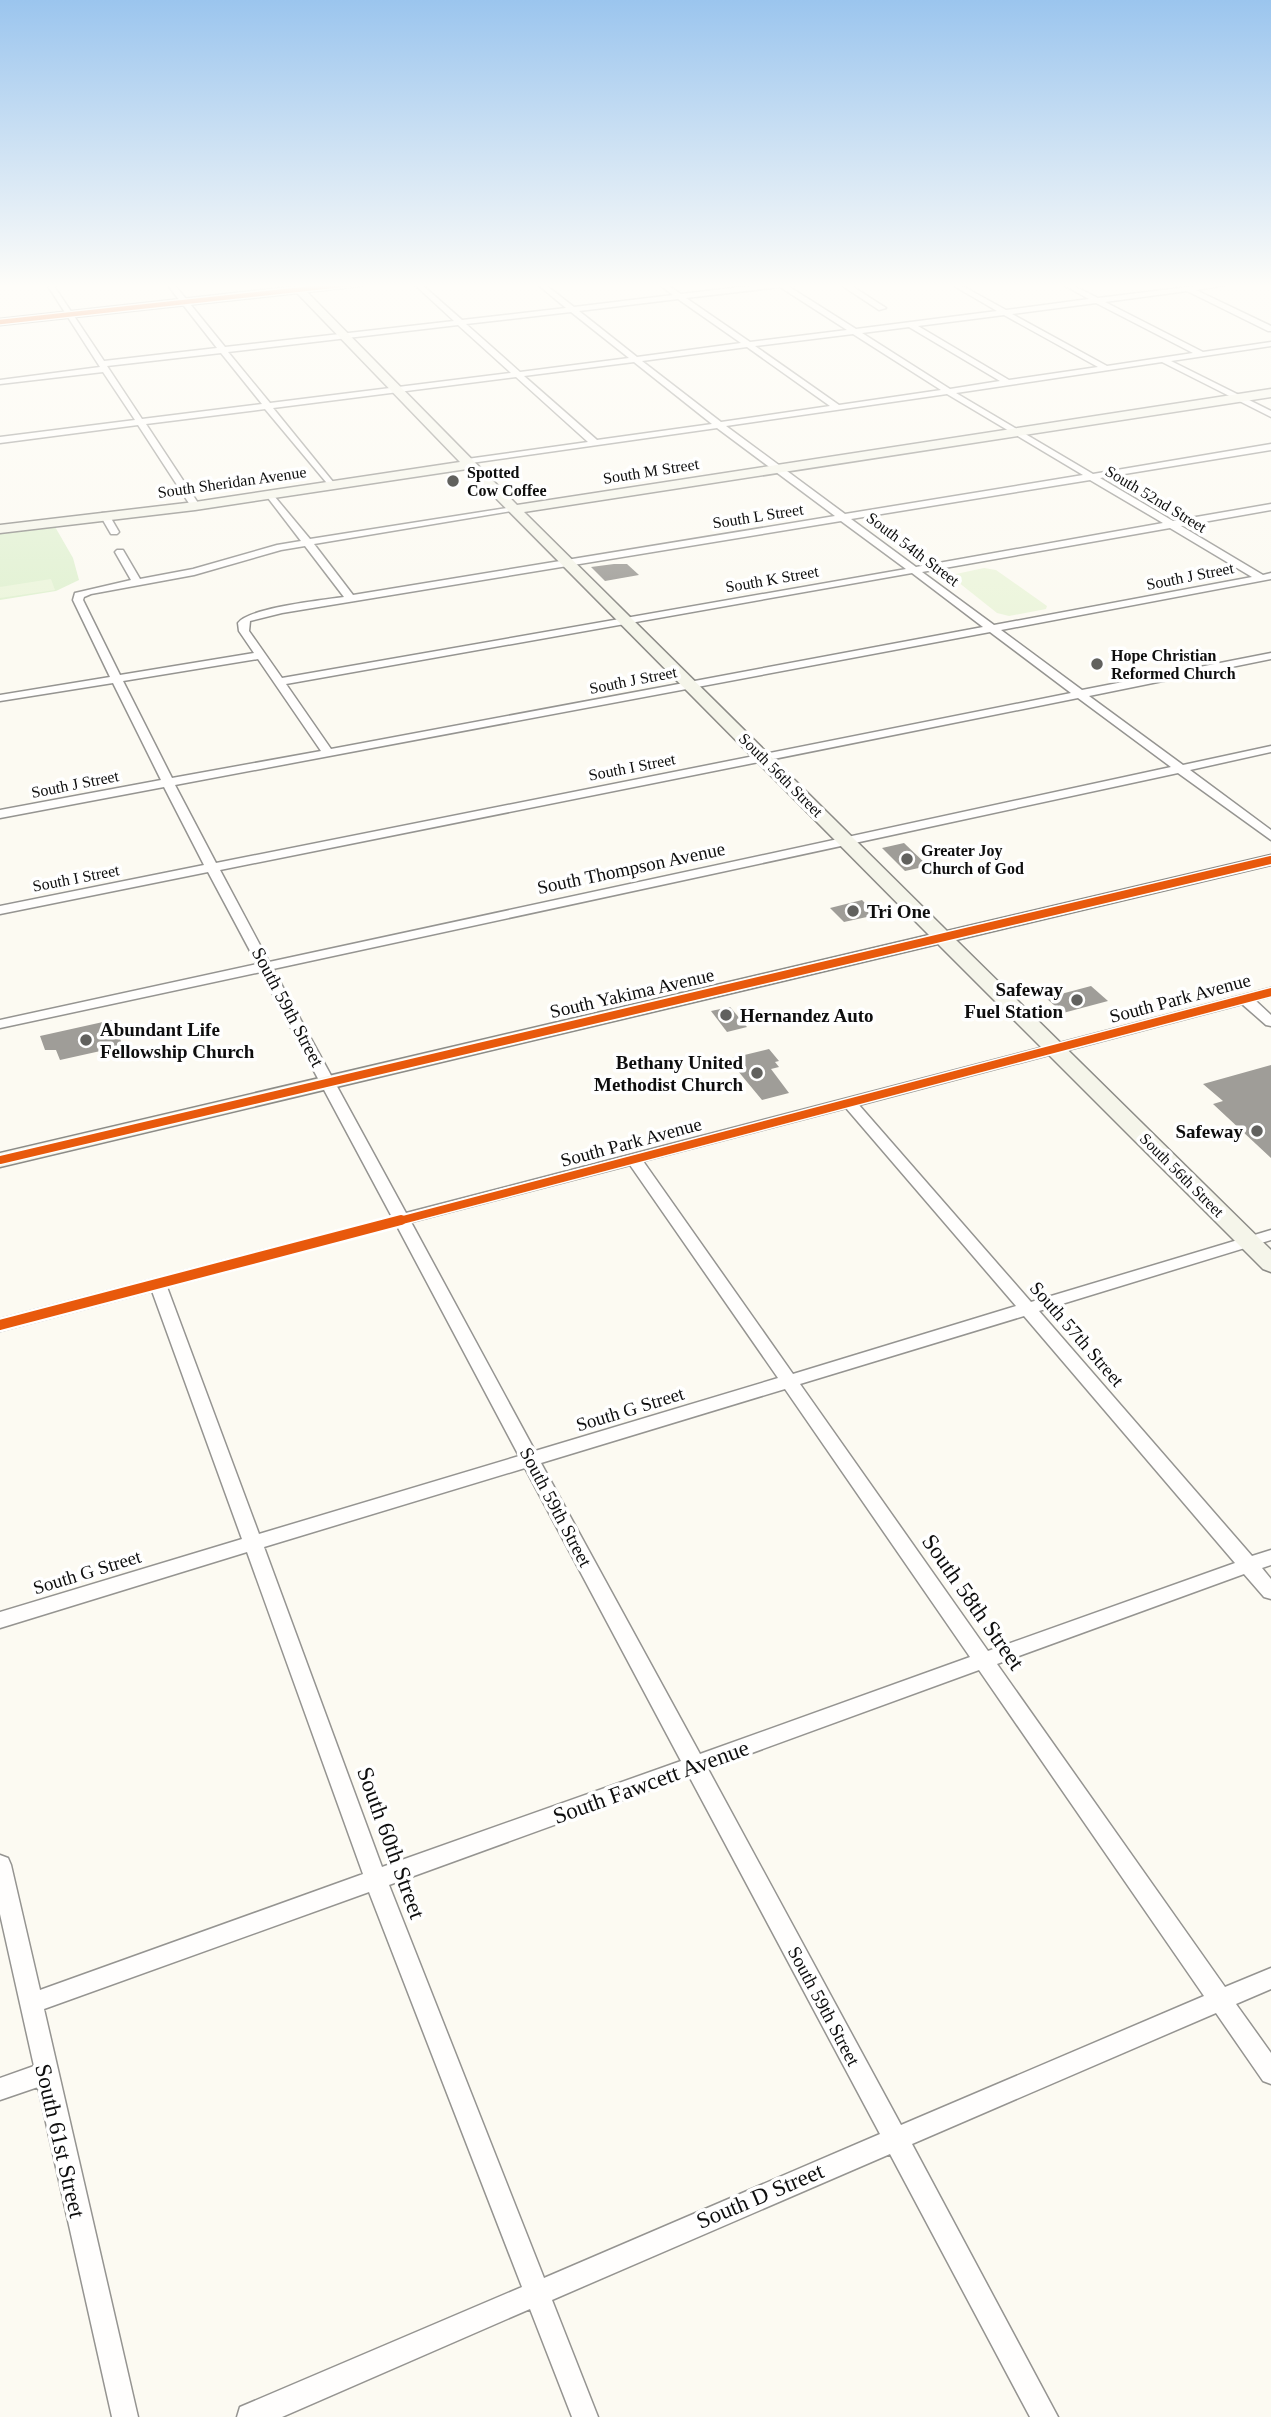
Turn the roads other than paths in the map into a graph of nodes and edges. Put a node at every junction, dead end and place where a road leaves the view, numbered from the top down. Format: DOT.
graph roads {
  1 [pos="123,396"];
  2 [pos="260,396"];
  3 [pos="333,396"];
  4 [pos="402,396"];
  5 [pos="542,396"];
  6 [pos="682,396"];
  7 [pos="821,396"];
  8 [pos="915,396"];
  9 [pos="956,396"];
  10 [pos="1236,396"];
  11 [pos="1254,396"];
  12 [pos="1240,398"];
  13 [pos="267,404"];
  14 [pos="837,407"];
  15 [pos="1271,414"];
  16 [pos="139,421"];
  17 [pos="719,425"];
  18 [pos="1018,432"];
  19 [pos="1,439"];
  20 [pos="595,443"];
  21 [pos="1271,447"];
  22 [pos="468,464"];
  23 [pos="778,469"];
  24 [pos="1092,477"];
  25 [pos="331,485"];
  26 [pos="270,494"];
  27 [pos="195,506"];
  28 [pos="1271,508"];
  29 [pos="513,510"];
  30 [pos="105,515"];
  31 [pos="843,517"];
  32 [pos="1172,525"];
  33 [pos="0,529"];
  34 [pos="114,532"];
  35 [pos="307,542"];
  36 [pos="120,552"];
  37 [pos="566,563"];
  38 [pos="915,570"];
  39 [pos="1268,580"];
  40 [pos="137,582"];
  41 [pos="81,593"];
  42 [pos="351,598"];
  43 [pos="625,621"];
  44 [pos="994,628"];
  45 [pos="261,655"];
  46 [pos="1271,656"];
  47 [pos="118,679"];
  48 [pos="279,682"];
  49 [pos="691,685"];
  50 [pos="1080,694"];
  51 [pos="0,698"];
  52 [pos="1271,749"];
  53 [pos="328,753"];
  54 [pos="763,757"];
  55 [pos="1180,769"];
  56 [pos="168,782"];
  57 [pos="0,814"];
  58 [pos="1271,836"];
  59 [pos="847,841"];
  60 [pos="1271,860"];
  61 [pos="213,867"];
  62 [pos="0,910"];
  63 [pos="944,937"];
  64 [pos="266,965"];
  65 [pos="1271,992"];
  66 [pos="1245,999"];
  67 [pos="1271,1022"];
  68 [pos="0,1024"];
  69 [pos="1055,1049"];
  70 [pos="330,1083"];
  71 [pos="850,1103"];
  72 [pos="634,1159"];
  73 [pos="0,1160"];
  74 [pos="401,1220"];
  75 [pos="1271,1235"];
  76 [pos="1249,1242"];
  77 [pos="1271,1264"];
  78 [pos="158,1284"];
  79 [pos="1028,1309"];
  80 [pos="0,1325"];
  81 [pos="790,1381"];
  82 [pos="531,1461"];
  83 [pos="255,1543"];
  84 [pos="1271,1557"];
  85 [pos="1248,1565"];
  86 [pos="1271,1592"];
  87 [pos="0,1620"];
  88 [pos="985,1661"];
  89 [pos="695,1765"];
  90 [pos="0,1865"];
  91 [pos="376,1880"];
  92 [pos="1271,1978"];
  93 [pos="1220,1999"];
  94 [pos="30,2004"];
  95 [pos="45,2073"];
  96 [pos="1271,2073"];
  97 [pos="0,2089"];
  98 [pos="895,2138"];
  99 [pos="539,2294"];
  100 [pos="125,2417"];
  101 [pos="250,2417"];
  102 [pos="585,2417"];
  103 [pos="1045,2417"];
  1 -- 16 [label="street"];
  2 -- 13 [label="street"];
  3 -- 13 [label="street"];
  4 -- 22 [label="main road, South 56th Street"];
  5 -- 20 [label="street"];
  6 -- 17 [label="street, South 54th Street"];
  7 -- 14 [label="street"];
  8 -- 14 [label="street, South Sheridan Avenue"];
  9 -- 18 [label="street, South 52nd Street"];
  10 -- 12 [label="street"];
  11 -- 12 [label="main road, South M Street"];
  12 -- 15 [label="street"];
  12 -- 18 [label="main road, South M Street"];
  13 -- 16 [label="street"];
  13 -- 25 [label="street"];
  14 -- 17 [label="street, South Sheridan Avenue"];
  16 -- 19 [label="street"];
  16 -- 27 [label="street"];
  17 -- 20 [label="street, South Sheridan Avenue"];
  17 -- 23 [label="street, South 54th Street"];
  18 -- 23 [label="main road, South M Street"];
  18 -- 24 [label="street, South 52nd Street"];
  20 -- 22 [label="street, South Sheridan Avenue"];
  21 -- 24 [label="street, South L Street"];
  22 -- 25 [label="main road, South Sheridan Avenue"];
  22 -- 29 [label="main road, South 56th Street"];
  23 -- 29 [label="main road, South M Street"];
  23 -- 31 [label="street, South 54th Street"];
  24 -- 31 [label="street, South L Street"];
  24 -- 32 [label="street, South 52nd Street"];
  25 -- 26 [label="main road, South Sheridan Avenue"];
  26 -- 27 [label="main road, South Sheridan Avenue"];
  26 -- 35 [label="street"];
  27 -- 30 [label="main road, South Sheridan Avenue"];
  28 -- 32 [label="street, South K Street"];
  29 -- 35 [label="street, South M Street"];
  29 -- 37 [label="main road, South 56th Street"];
  30 -- 33 [label="main road, South Sheridan Avenue"];
  30 -- 34 [label="street"];
  31 -- 37 [label="street, South L Street"];
  31 -- 38 [label="street, South 54th Street"];
  32 -- 38 [label="street, South K Street"];
  32 -- 39 [label="street, South 52nd Street"];
  35 -- 40 [label="street, South M Street"];
  35 -- 42 [label="street"];
  36 -- 40 [label="street"];
  37 -- 42 [label="street, South L Street"];
  37 -- 43 [label="main road, South 56th Street"];
  38 -- 43 [label="street, South K Street"];
  38 -- 44 [label="street, South 54th Street"];
  39 -- 44 [label="street, South J Street"];
  40 -- 41 [label="street, South M Street"];
  41 -- 47 [label="street, South 59th Street"];
  42 -- 45 [label="street, South L Street"];
  43 -- 48 [label="street, South K Street"];
  43 -- 49 [label="main road, South 56th Street"];
  44 -- 49 [label="street, South J Street"];
  44 -- 50 [label="street, South 54th Street"];
  45 -- 47 [label="street"];
  45 -- 48 [label="street"];
  46 -- 50 [label="street, South I Street"];
  47 -- 51 [label="street"];
  47 -- 56 [label="street, South 59th Street"];
  48 -- 53 [label="street"];
  49 -- 53 [label="street, South J Street"];
  49 -- 54 [label="main road, South 56th Street"];
  50 -- 54 [label="street, South I Street"];
  50 -- 55 [label="street, South 54th Street"];
  52 -- 55 [label="street, South Thompson Avenue"];
  53 -- 56 [label="street, South J Street"];
  54 -- 59 [label="main road, South 56th Street"];
  54 -- 61 [label="street, South I Street"];
  55 -- 58 [label="street, South 54th Street"];
  55 -- 59 [label="street, South Thompson Avenue"];
  56 -- 57 [label="street, South J Street"];
  56 -- 61 [label="street, South 59th Street"];
  59 -- 63 [label="main road, South 56th Street"];
  59 -- 64 [label="street, South Thompson Avenue"];
  60 -- 63 [label="main road, South Yakima Avenue"];
  61 -- 62 [label="street, South I Street"];
  61 -- 64 [label="street, South 59th Street"];
  63 -- 69 [label="main road, South 56th Street"];
  63 -- 70 [label="main road, South Yakima Avenue"];
  64 -- 68 [label="street, South Thompson Avenue"];
  64 -- 70 [label="street, South 59th Street"];
  65 -- 66 [label="street, South Park Avenue"];
  66 -- 67 [label="street"];
  66 -- 69 [label="street, South Park Avenue"];
  69 -- 71 [label="street, South Park Avenue"];
  69 -- 76 [label="main road, South 56th Street"];
  70 -- 73 [label="main road, South Yakima Avenue"];
  70 -- 74 [label="street, South 59th Street"];
  71 -- 72 [label="street, South Park Avenue"];
  71 -- 79 [label="street, South 57th Street"];
  72 -- 74 [label="street, South Park Avenue"];
  72 -- 81 [label="street, South 58th Street"];
  74 -- 78 [label="street, South Park Avenue"];
  74 -- 82 [label="street, South 59th Street"];
  75 -- 76 [label="street, South G Street"];
  76 -- 77 [label="main road, South 56th Street"];
  76 -- 79 [label="street, South G Street"];
  78 -- 80 [label="street, South Park Avenue"];
  78 -- 83 [label="street, South 60th Street"];
  79 -- 81 [label="street, South G Street"];
  79 -- 85 [label="street, South 57th Street"];
  81 -- 82 [label="street, South G Street"];
  81 -- 88 [label="street, South 58th Street"];
  82 -- 83 [label="street, South G Street"];
  82 -- 89 [label="street, South 59th Street"];
  83 -- 87 [label="street, South G Street"];
  83 -- 91 [label="street, South 60th Street"];
  84 -- 85 [label="street, South Fawcett Avenue"];
  85 -- 86 [label="street, South 57th Street"];
  85 -- 88 [label="street, South Fawcett Avenue"];
  88 -- 89 [label="street, South Fawcett Avenue"];
  88 -- 93 [label="street, South 58th Street"];
  89 -- 91 [label="street, South Fawcett Avenue"];
  89 -- 98 [label="street, South 59th Street"];
  90 -- 94 [label="street, South 61st Street"];
  91 -- 94 [label="street, South Fawcett Avenue"];
  91 -- 99 [label="street, South 60th Street"];
  92 -- 93 [label="street, South D Street"];
  93 -- 96 [label="street, South 58th Street"];
  93 -- 98 [label="street, South D Street"];
  94 -- 95 [label="street, South 61st Street"];
  95 -- 97 [label="street"];
  95 -- 100 [label="street, South 61st Street"];
  98 -- 99 [label="street, South D Street"];
  98 -- 103 [label="street, South 59th Street"];
  99 -- 101 [label="street, South D Street"];
  99 -- 102 [label="street, South 60th Street"];
}
